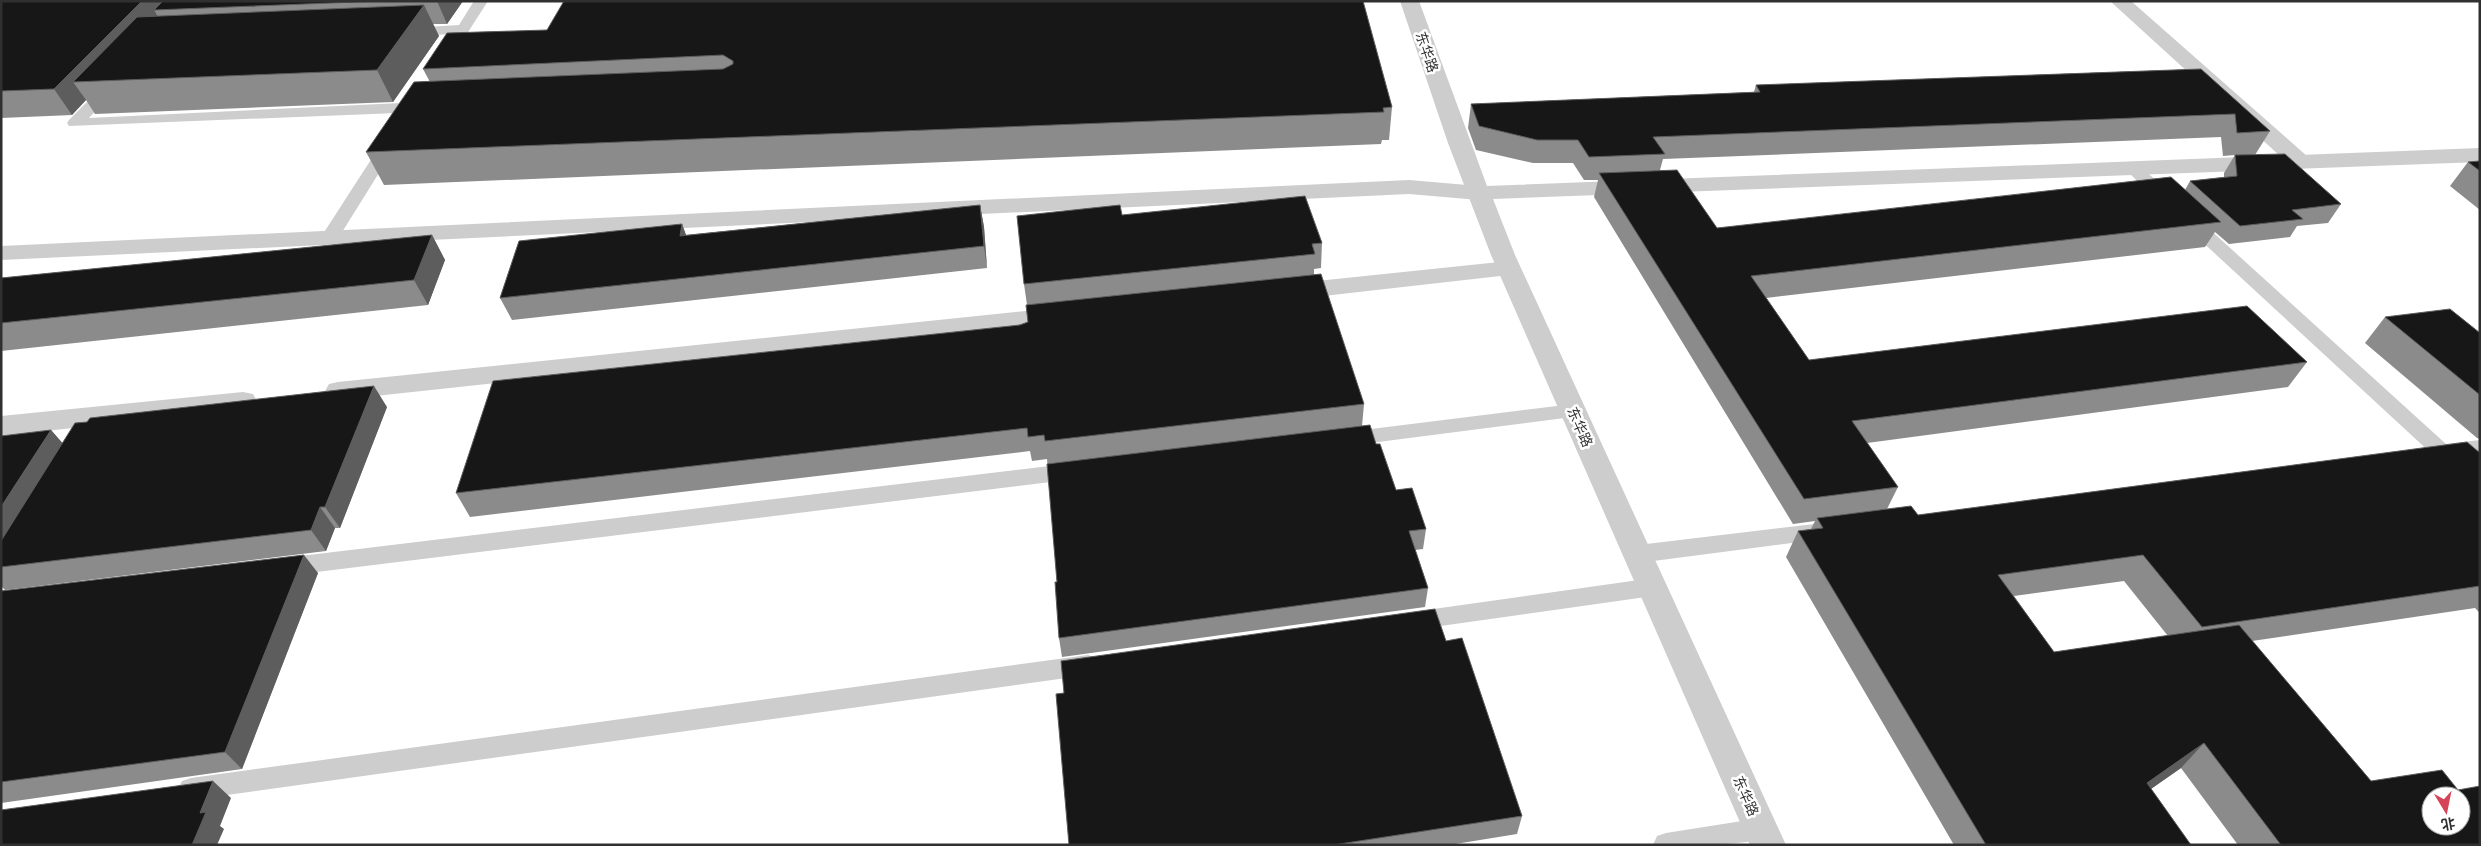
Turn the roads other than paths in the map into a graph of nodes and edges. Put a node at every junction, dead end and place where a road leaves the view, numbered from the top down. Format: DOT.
graph roads {
  1 [pos="481,1"];
  2 [pos="1409,1"];
  3 [pos="2119,1"];
  4 [pos="463,29"];
  5 [pos="395,32"];
  6 [pos="448,53"];
  7 [pos="120,76"];
  8 [pos="422,92"];
  9 [pos="442,106"];
  10 [pos="412,108"];
  11 [pos="2480,155"];
  12 [pos="2300,162"];
  13 [pos="2134,169"];
  14 [pos="1479,193"];
  15 [pos="330,237"];
  16 [pos="1,252"];
  17 [pos="1509,269"];
  18 [pos="1261,295"];
  19 [pos="1092,312"];
  20 [pos="317,393"];
  21 [pos="267,398"];
  22 [pos="1573,412"];
  23 [pos="98,416"];
  24 [pos="1,426"];
  25 [pos="83,441"];
  26 [pos="1326,441"];
  27 [pos="2480,447"];
  28 [pos="2441,452"];
  29 [pos="2411,456"];
  30 [pos="1099,469"];
  31 [pos="2480,487"];
  32 [pos="1846,528"];
  33 [pos="1638,554"];
  34 [pos="268,569"];
  35 [pos="1653,587"];
  36 [pos="1386,624"];
  37 [pos="1109,663"];
  38 [pos="169,792"];
  39 [pos="1765,837"];
  40 [pos="1666,845"];
  1 -- 4 [label="lane"];
  2 -- 14 [label="street, 东华路"];
  3 -- 12 [label="street"];
  4 -- 5 [label="lane"];
  4 -- 6 [label="lane"];
  7 -- 10 [label="lane"];
  8 -- 10 [label="lane"];
  9 -- 10 [label="lane"];
  10 -- 15 [label="lane"];
  11 -- 12 [label="street"];
  12 -- 13 [label="street"];
  13 -- 14 [label="street"];
  13 -- 28 [label="lane"];
  14 -- 15 [label="street"];
  14 -- 17 [label="street, 东华路"];
  15 -- 16 [label="street"];
  17 -- 18 [label="street"];
  17 -- 22 [label="street, 东华路"];
  19 -- 20 [label="street"];
  21 -- 23 [label="street"];
  22 -- 26 [label="lane"];
  22 -- 33 [label="street, 东华路"];
  23 -- 24 [label="street"];
  23 -- 25 [label="lane"];
  27 -- 28 [label="lane"];
  28 -- 29 [label="lane"];
  28 -- 31 [label="lane"];
  30 -- 34 [label="lane"];
  32 -- 33 [label="lane"];
  33 -- 35 [label="street, 东华路"];
  35 -- 36 [label="lane"];
  35 -- 39 [label="street, 东华路"];
  37 -- 38 [label="lane"];
  39 -- 40 [label="lane"];
}
